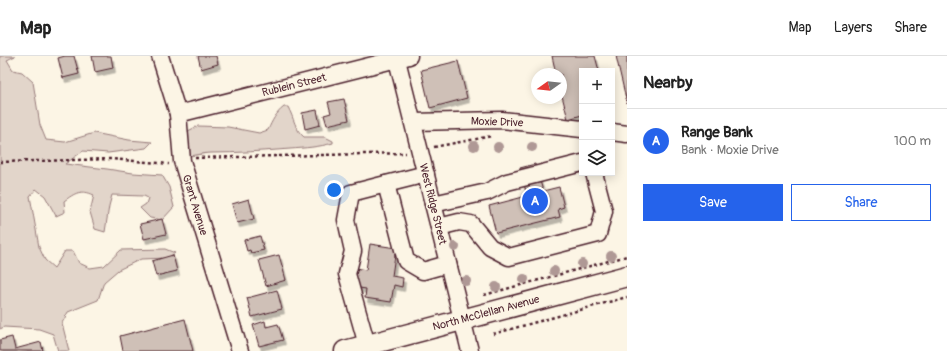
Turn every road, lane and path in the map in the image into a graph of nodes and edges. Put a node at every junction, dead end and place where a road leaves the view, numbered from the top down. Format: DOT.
graph roads {
  1 [pos="160,56"];
  2 [pos="401,57"];
  3 [pos="178,114"];
  4 [pos="413,122"];
  5 [pos="579,129"];
  6 [pos="615,132"];
  7 [pos="627,134"];
  8 [pos="497,135"];
  9 [pos="432,148"];
  10 [pos="404,154"];
  11 [pos="193,158"];
  12 [pos="0,162"];
  13 [pos="170,164"];
  14 [pos="579,164"];
  15 [pos="426,174"];
  16 [pos="595,176"];
  17 [pos="386,184"];
  18 [pos="433,204"];
  19 [pos="439,227"];
  20 [pos="627,256"];
  21 [pos="448,264"];
  22 [pos="627,276"];
  23 [pos="484,295"];
  24 [pos="627,297"];
  25 [pos="462,320"];
  26 [pos="493,334"];
  27 [pos="367,345"];
  28 [pos="240,351"];
  29 [pos="345,351"];
  30 [pos="470,351"];
  1 -- 3 [label="street, Grant Avenue"];
  2 -- 3 [label="street, Rublein Street"];
  2 -- 4 [label="street, West Ridge Street"];
  3 -- 28 [label="street, Grant Avenue"];
  4 -- 5 [label="street, Moxie Drive"];
  4 -- 15 [label="street, West Ridge Street"];
  6 -- 7 [label="street"];
  8 -- 9 [label="path"];
  10 -- 11 [label="path"];
  12 -- 13 [label="path"];
  14 -- 18 [label="street"];
  15 -- 17 [label="street"];
  15 -- 18 [label="street, West Ridge Street"];
  16 -- 19 [label="street"];
  17 -- 21 [label="street"];
  17 -- 27 [label="street"];
  18 -- 19 [label="street, West Ridge Street"];
  19 -- 21 [label="street, West Ridge Street"];
  20 -- 23 [label="path"];
  21 -- 25 [label="street, West Ridge Street"];
  22 -- 25 [label="main road, North McClellan Avenue"];
  24 -- 26 [label="path"];
  25 -- 27 [label="main road, North McClellan Avenue"];
  25 -- 30 [label="street, West Ridge Street"];
  27 -- 29 [label="main road, North McClellan Avenue"];
}
